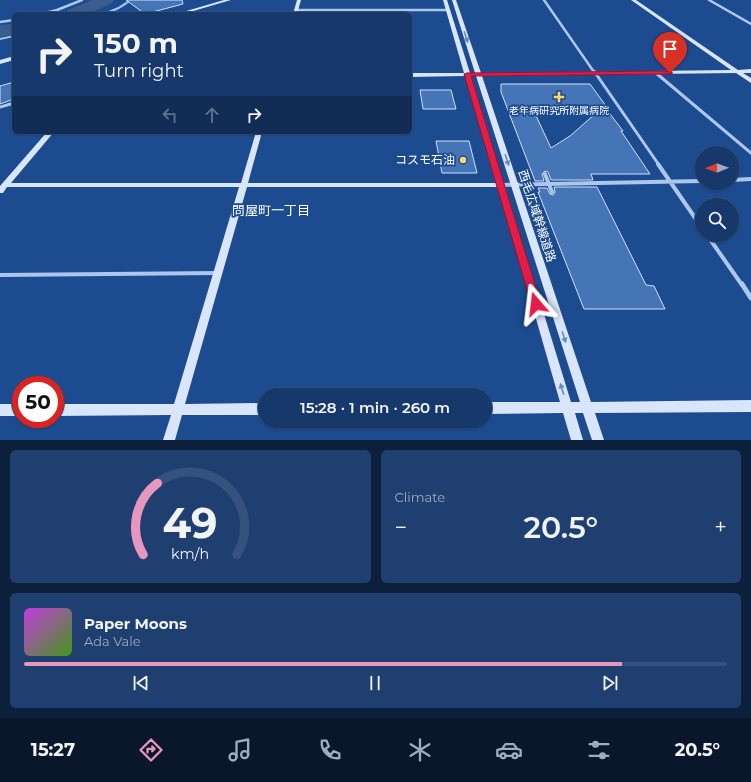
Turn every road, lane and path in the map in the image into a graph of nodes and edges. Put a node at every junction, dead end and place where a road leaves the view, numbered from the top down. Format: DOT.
graph roads {
  1 [pos="82,0"];
  2 [pos="229,0"];
  3 [pos="299,0"];
  4 [pos="445,0"];
  5 [pos="454,0"];
  6 [pos="544,0"];
  7 [pos="634,0"];
  8 [pos="709,0"];
  9 [pos="448,10"];
  10 [pos="49,12"];
  11 [pos="185,12"];
  12 [pos="295,12"];
  13 [pos="12,20"];
  14 [pos="0,22"];
  15 [pos="751,24"];
  16 [pos="12,59"];
  17 [pos="0,62"];
  18 [pos="751,71"];
  19 [pos="738,72"];
  20 [pos="594,73"];
  21 [pos="656,73"];
  22 [pos="467,74"];
  23 [pos="478,74"];
  24 [pos="412,75"];
  25 [pos="751,81"];
  26 [pos="12,104"];
  27 [pos="0,107"];
  28 [pos="49,134"];
  29 [pos="258,134"];
  30 [pos="751,153"];
  31 [pos="545,174"];
  32 [pos="751,179"];
  33 [pos="739,180"];
  34 [pos="669,181"];
  35 [pos="695,181"];
  36 [pos="514,184"];
  37 [pos="500,185"];
  38 [pos="244,186"];
  39 [pos="2,188"];
  40 [pos="552,192"];
  41 [pos="695,218"];
  42 [pos="712,242"];
  43 [pos="219,273"];
  44 [pos="0,275"];
  45 [pos="751,298"];
  46 [pos="751,406"];
  47 [pos="492,408"];
  48 [pos="568,408"];
  49 [pos="587,408"];
  50 [pos="0,410"];
  51 [pos="12,410"];
  52 [pos="64,410"];
  53 [pos="178,410"];
  54 [pos="258,410"];
  55 [pos="169,440"];
  56 [pos="577,440"];
  57 [pos="598,440"];
  1 -- 10 [label="street"];
  2 -- 11 [label="street"];
  3 -- 12 [label="street"];
  4 -- 9 [label="street"];
  5 -- 23 [label="street, 西毛広域幹線道路, one-way"];
  6 -- 20 [label="street"];
  7 -- 19 [label="street"];
  8 -- 15 [label="street"];
  9 -- 12 [label="street"];
  9 -- 22 [label="street"];
  13 -- 14 [label="street"];
  16 -- 17 [label="street"];
  18 -- 19 [label="street"];
  19 -- 21 [label="street"];
  19 -- 25 [label="street"];
  20 -- 21 [label="street"];
  20 -- 23 [label="street"];
  20 -- 34 [label="street"];
  21 -- 30 [label="street"];
  22 -- 23 [label="street"];
  22 -- 24 [label="street"];
  22 -- 37 [label="street"];
  23 -- 36 [label="street, 西毛広域幹線道路, one-way"];
  26 -- 27 [label="street"];
  28 -- 39 [label="street"];
  29 -- 38 [label="street"];
  31 -- 40 [label="street, bridge"];
  32 -- 33 [label="street"];
  34 -- 35 [label="street"];
  34 -- 36 [label="street"];
  34 -- 41 [label="street"];
  36 -- 37 [label="street"];
  36 -- 49 [label="street, 西毛広域幹線道路, one-way"];
  37 -- 38 [label="street"];
  48 -- 37 [label="street, one-way"];
  38 -- 39 [label="street"];
  38 -- 43 [label="street"];
  42 -- 45 [label="street"];
  43 -- 44 [label="street"];
  43 -- 53 [label="street"];
  46 -- 49 [label="street"];
  47 -- 48 [label="street"];
  48 -- 49 [label="street"];
  48 -- 56 [label="street"];
  49 -- 57 [label="street, 西毛広域幹線道路"];
  50 -- 51 [label="street"];
  52 -- 53 [label="street"];
  53 -- 54 [label="street"];
  53 -- 55 [label="street"];
}
